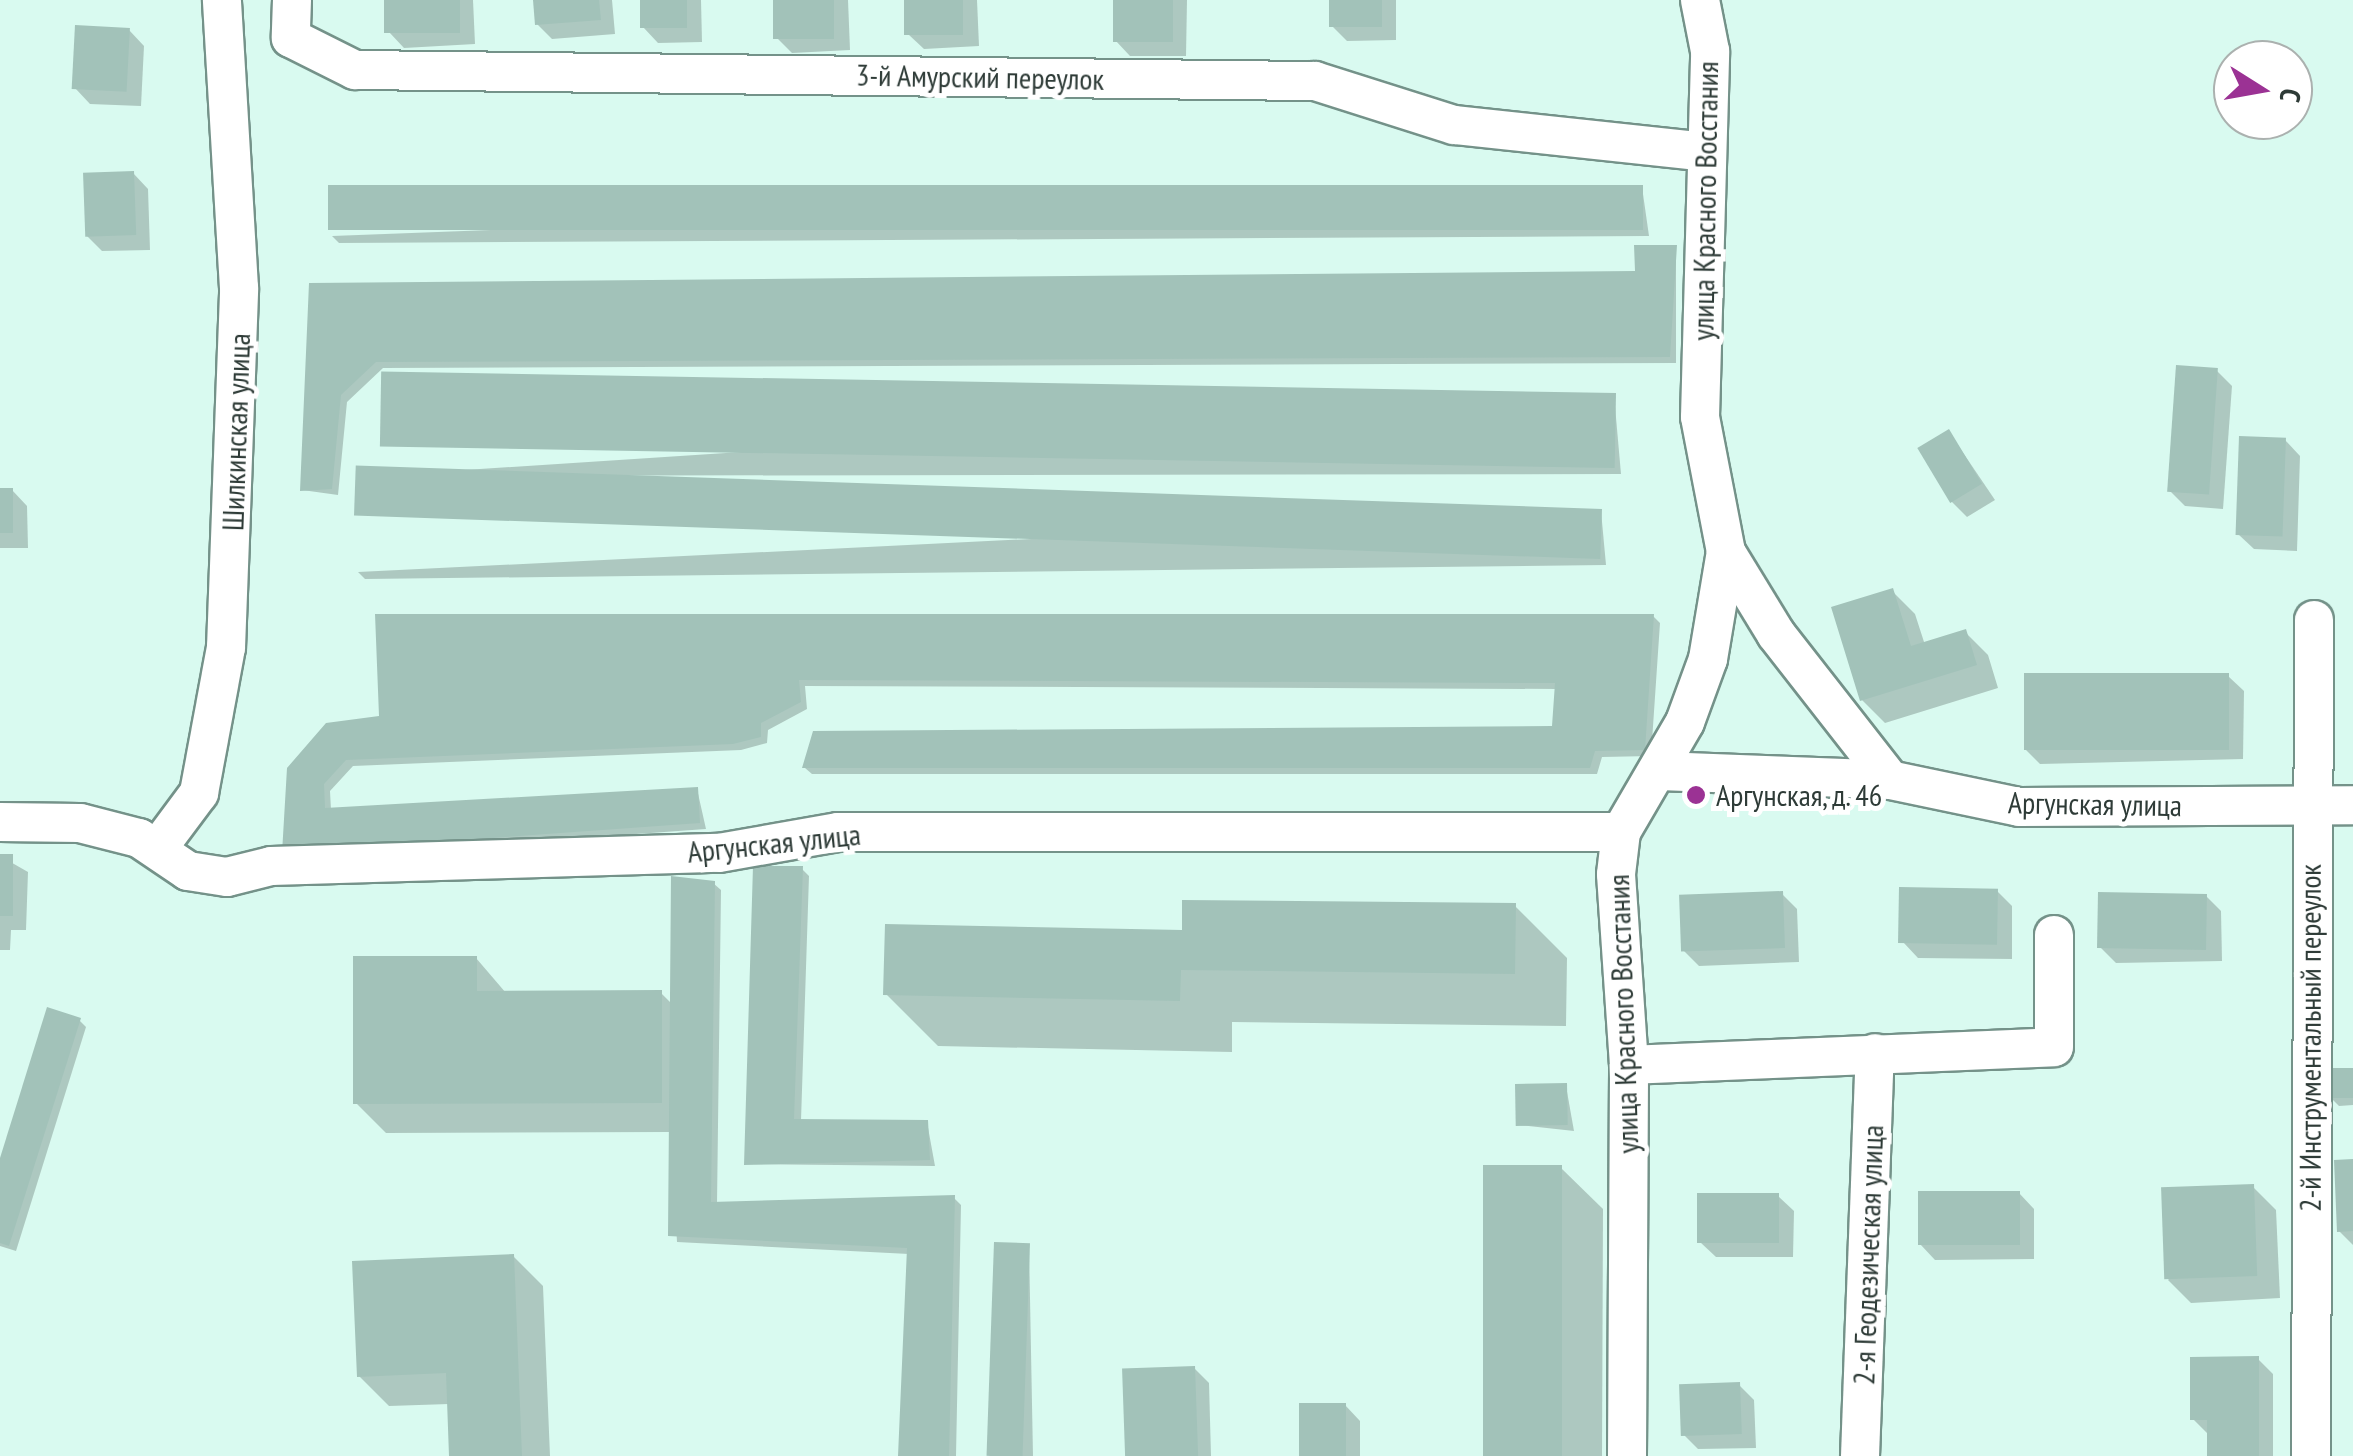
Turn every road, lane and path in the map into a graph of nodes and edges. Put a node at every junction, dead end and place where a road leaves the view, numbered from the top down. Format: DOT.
graph roads {
  1 [pos="222,0"];
  2 [pos="292,0"];
  3 [pos="1700,0"];
  4 [pos="1706,152"];
  5 [pos="1726,552"];
  6 [pos="2314,620"];
  7 [pos="1660,771"];
  8 [pos="1890,780"];
  9 [pos="2353,805"];
  10 [pos="2310,806"];
  11 [pos="0,822"];
  12 [pos="1621,832"];
  13 [pos="158,848"];
  14 [pos="2054,935"];
  15 [pos="1875,1053"];
  16 [pos="1629,1066"];
  17 [pos="1627,1456"];
  18 [pos="1860,1456"];
  19 [pos="2311,1456"];
  1 -- 13 [label="street, Шилкинская улица"];
  2 -- 4 [label="street, 3-й Амурский переулок"];
  3 -- 4 [label="street, улица Красного Восстания"];
  4 -- 5 [label="street, улица Красного Восстания"];
  5 -- 7 [label="street, улица Красного Восстания"];
  5 -- 8 [label="street"];
  6 -- 10 [label="street, 2-й Инструментальный переулок"];
  7 -- 8 [label="street, Аргунская улица"];
  7 -- 12 [label="street, улица Красного Восстания"];
  8 -- 10 [label="street, Аргунская улица"];
  9 -- 10 [label="street, Аргунская улица"];
  10 -- 19 [label="street, 2-й Инструментальный переулок"];
  11 -- 13 [label="street, Аргунская улица"];
  12 -- 13 [label="street, Аргунская улица"];
  12 -- 16 [label="street, улица Красного Восстания"];
  14 -- 15 [label="street"];
  15 -- 16 [label="street"];
  15 -- 18 [label="street, 2-я Геодезическая улица"];
  16 -- 17 [label="street, улица Красного Восстания"];
}
